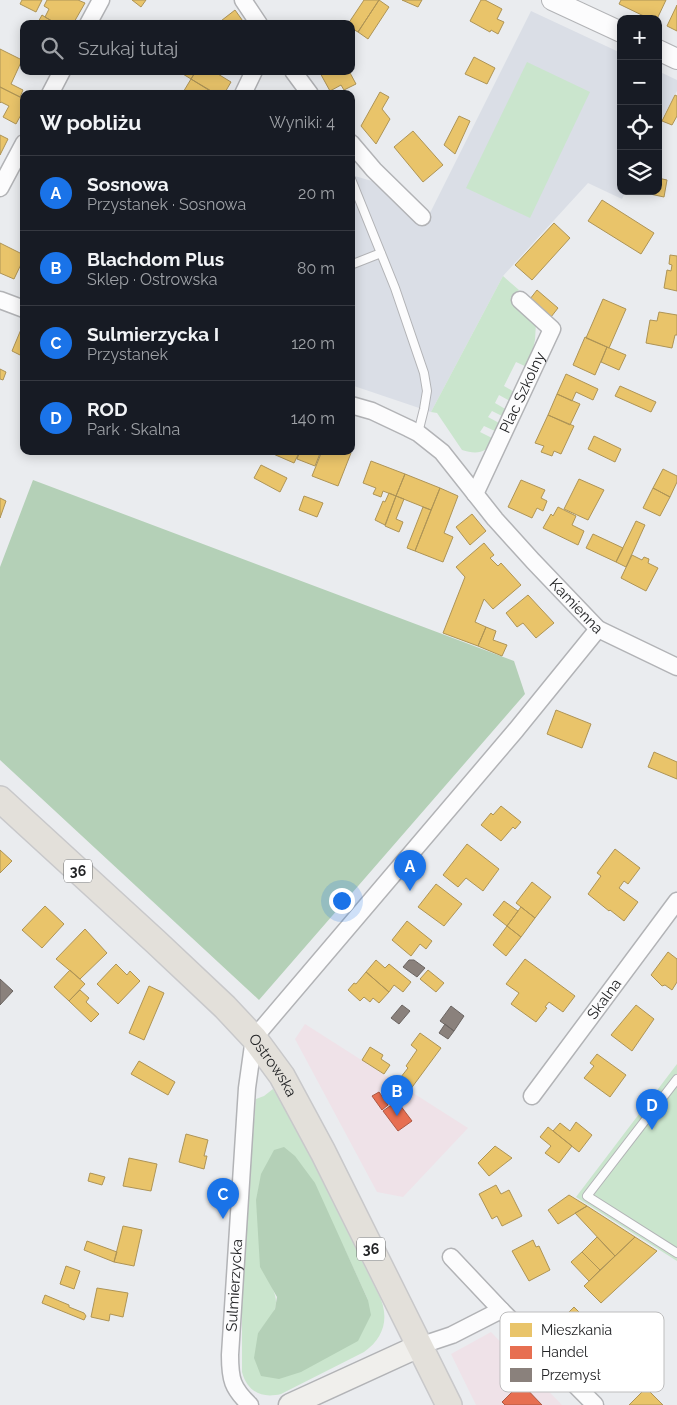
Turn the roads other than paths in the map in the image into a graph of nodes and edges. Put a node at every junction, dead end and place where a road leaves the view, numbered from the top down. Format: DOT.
graph roads {
  1 [pos="101,0"];
  2 [pos="243,0"];
  3 [pos="552,0"];
  4 [pos="90,20"];
  5 [pos="256,20"];
  6 [pos="617,30"];
  7 [pos="662,52"];
  8 [pos="677,59"];
  9 [pos="60,75"];
  10 [pos="252,75"];
  11 [pos="296,75"];
  12 [pos="52,90"];
  13 [pos="245,90"];
  14 [pos="307,90"];
  15 [pos="355,148"];
  16 [pos="20,150"];
  17 [pos="0,188"];
  18 [pos="355,189"];
  19 [pos="422,217"];
  20 [pos="381,253"];
  21 [pos="355,263"];
  22 [pos="0,300"];
  23 [pos="520,300"];
  24 [pos="20,308"];
  25 [pos="355,406"];
  26 [pos="418,433"];
  27 [pos="476,494"];
  28 [pos="598,629"];
  29 [pos="677,667"];
  30 [pos="0,799"];
  31 [pos="677,901"];
  32 [pos="254,1038"];
  33 [pos="677,1079"];
  34 [pos="532,1096"];
  35 [pos="677,1253"];
  36 [pos="451,1257"];
  37 [pos="501,1310"];
  38 [pos="419,1346"];
  39 [pos="582,1392"];
  40 [pos="250,1405"];
  41 [pos="290,1405"];
  42 [pos="449,1405"];
  43 [pos="595,1405"];
  1 -- 4 [label="street"];
  2 -- 5 [label="street"];
  3 -- 6 [label="street"];
  7 -- 8 [label="street"];
  9 -- 12 [label="street"];
  10 -- 13 [label="street"];
  11 -- 14 [label="street"];
  15 -- 19 [label="street"];
  16 -- 17 [label="street"];
  18 -- 20 [label="lane"];
  20 -- 21 [label="lane"];
  20 -- 26 [label="lane"];
  22 -- 24 [label="street"];
  23 -- 27 [label="street, Plac Szkolny"];
  25 -- 26 [label="street, Kamienna"];
  26 -- 27 [label="street, Kamienna"];
  27 -- 28 [label="street, Kamienna"];
  28 -- 29 [label="street, Kamienna"];
  28 -- 32 [label="street"];
  30 -- 32 [label="main road, Ostrowska / 36"];
  31 -- 34 [label="street, Skalna"];
  32 -- 38 [label="main road, Ostrowska / 36"];
  32 -- 40 [label="street, Sulmierzycka"];
  33 -- 35 [label="lane"];
  36 -- 37 [label="street"];
  37 -- 38 [label="street"];
  38 -- 41 [label="main road"];
  38 -- 42 [label="main road, Ostrowska / 36"];
  39 -- 43 [label="street"];
}
